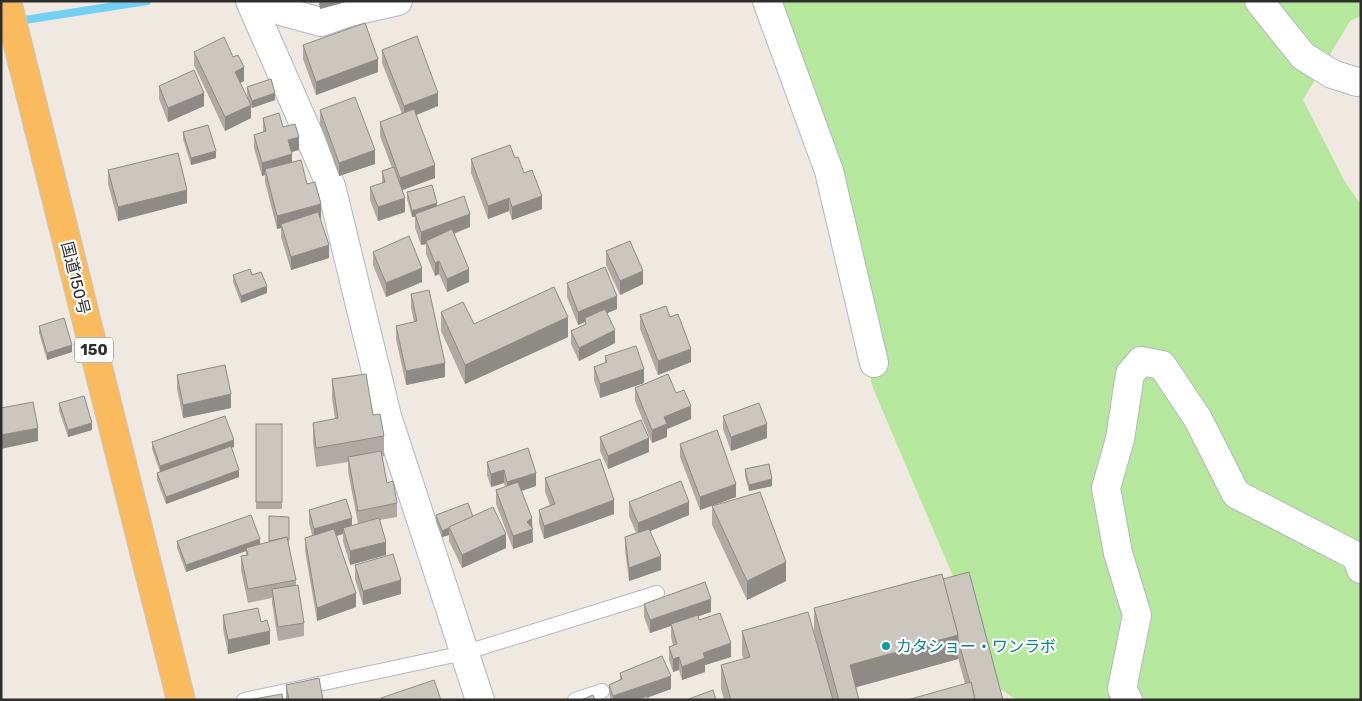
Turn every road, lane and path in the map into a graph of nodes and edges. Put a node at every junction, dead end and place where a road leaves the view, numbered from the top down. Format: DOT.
graph roads {
  1 [pos="7,1"];
  2 [pos="250,1"];
  3 [pos="257,1"];
  4 [pos="398,1"];
  5 [pos="767,1"];
  6 [pos="1259,1"];
  7 [pos="1361,81"];
  8 [pos="874,363"];
  9 [pos="1361,569"];
  10 [pos="657,593"];
  11 [pos="464,653"];
  12 [pos="602,691"];
  13 [pos="181,700"];
  14 [pos="244,700"];
  15 [pos="480,700"];
  16 [pos="575,700"];
  17 [pos="1128,700"];
  1 -- 13 [label="highway, 国道150号 / 150"];
  2 -- 11 [label="street"];
  3 -- 4 [label="street"];
  5 -- 8 [label="street"];
  6 -- 7 [label="street"];
  9 -- 17 [label="street"];
  10 -- 11 [label="lane"];
  11 -- 14 [label="lane"];
  11 -- 15 [label="street"];
  12 -- 16 [label="lane"];
}
